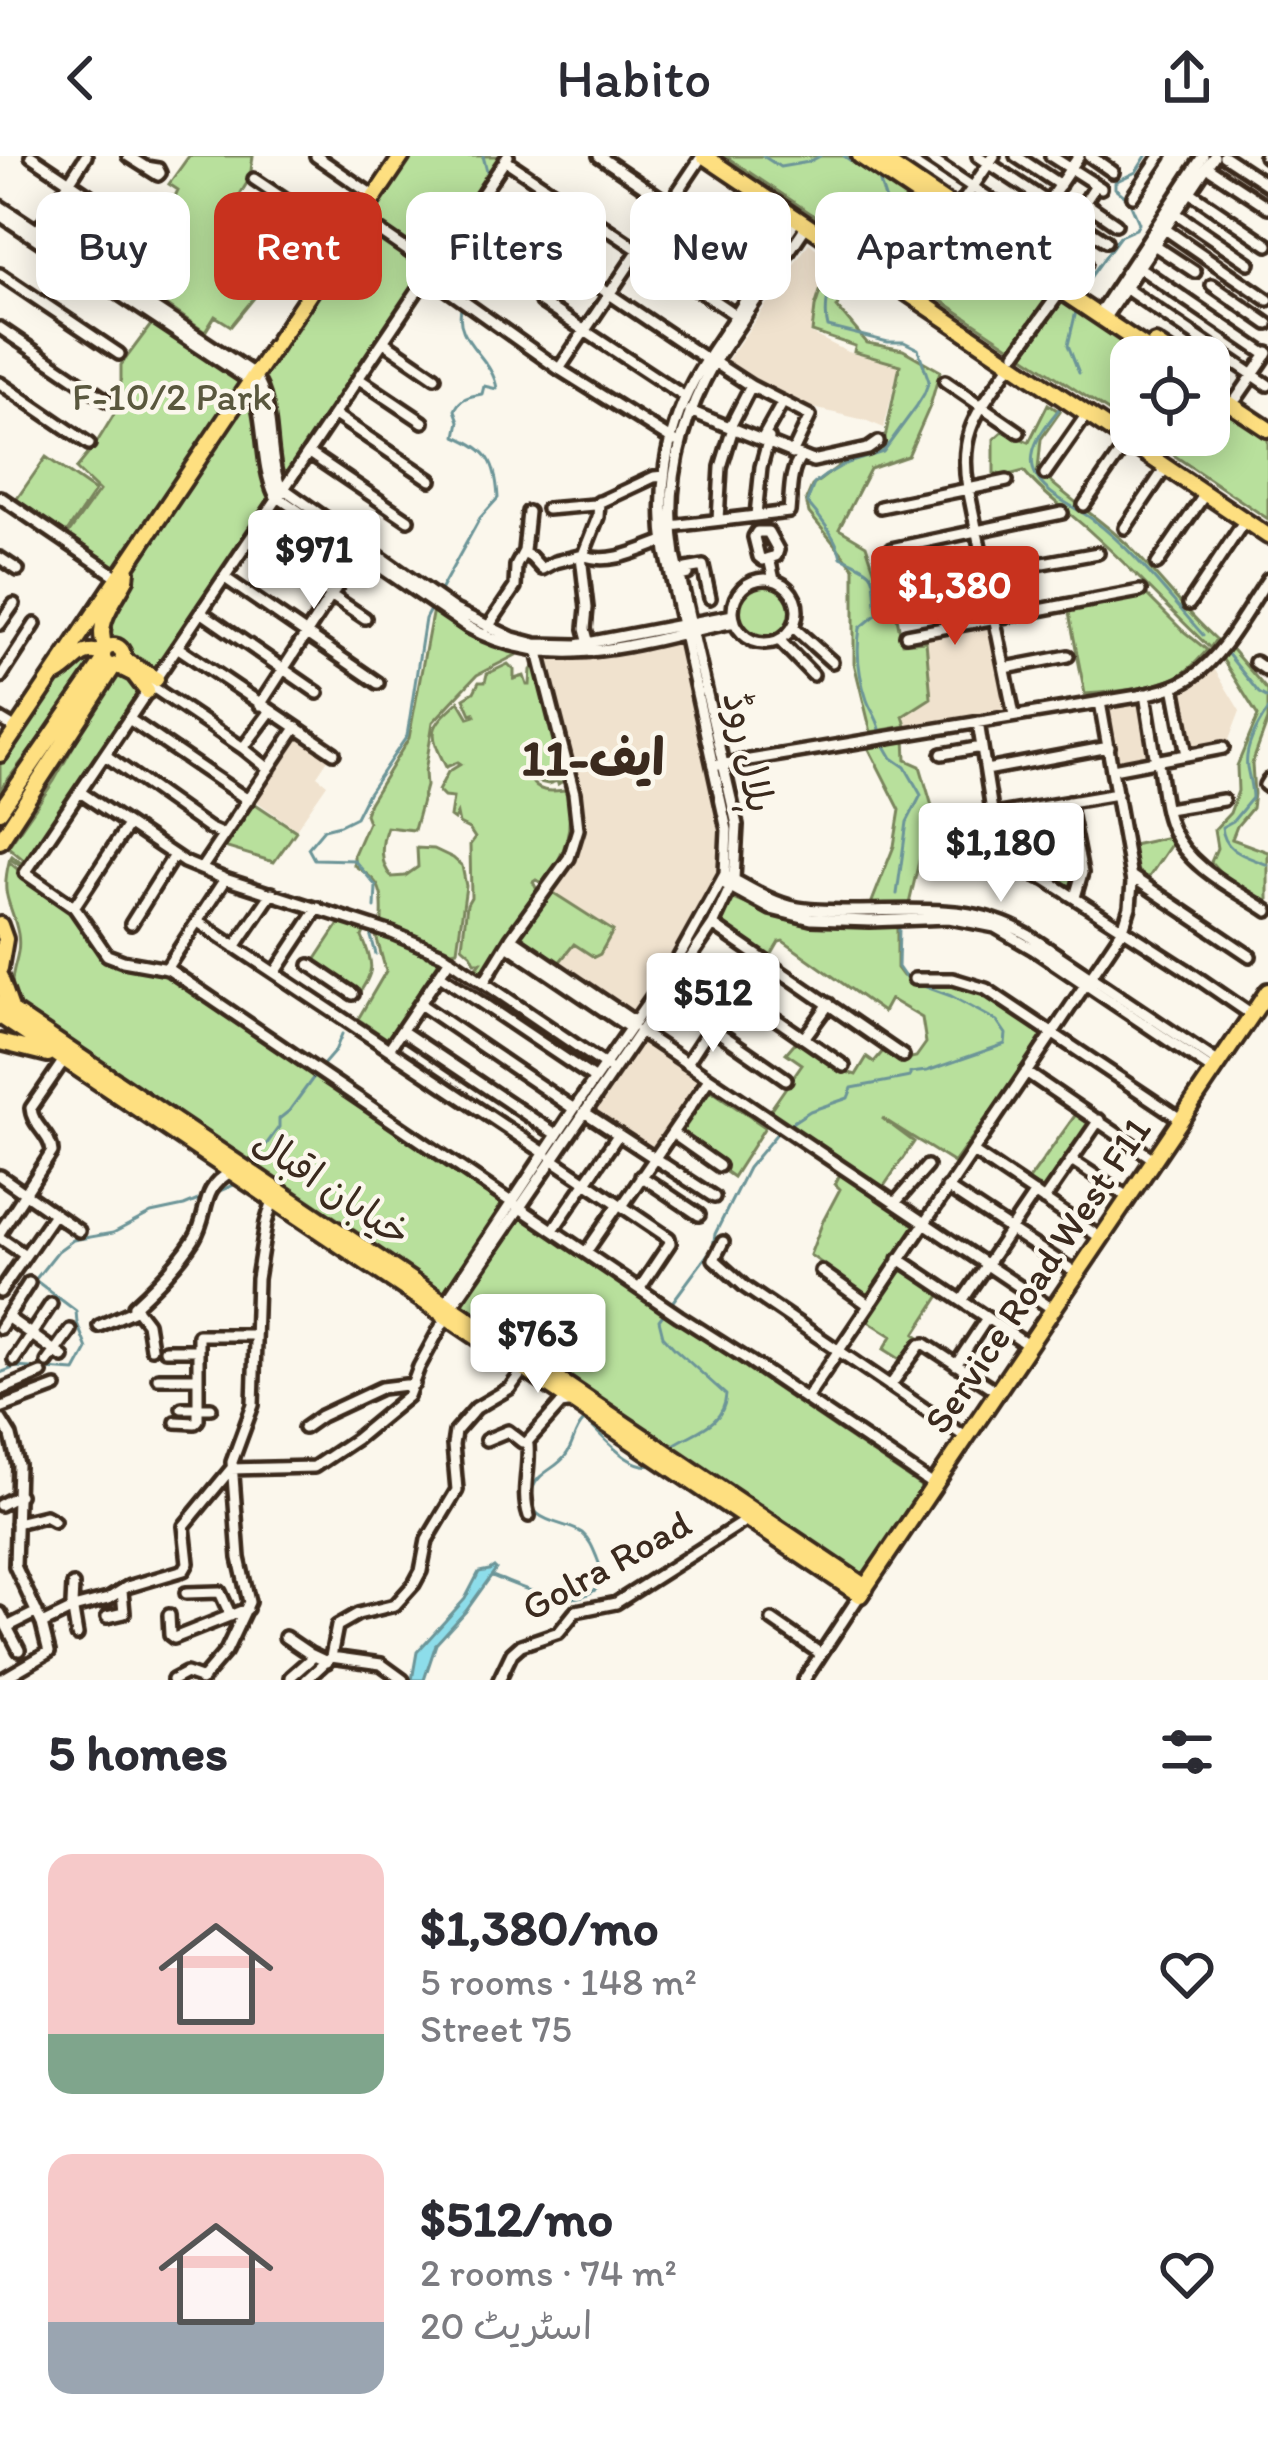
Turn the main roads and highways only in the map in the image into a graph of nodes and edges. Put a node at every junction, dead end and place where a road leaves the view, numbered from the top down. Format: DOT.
graph roads {
  1 [pos="392,156"];
  2 [pos="402,156"];
  3 [pos="703,156"];
  4 [pos="720,156"];
  5 [pos="869,157"];
  6 [pos="748,181"];
  7 [pos="368,192"];
  8 [pos="375,192"];
  9 [pos="922,192"];
  10 [pos="927,192"];
  11 [pos="815,226"];
  12 [pos="815,229"];
  13 [pos="297,300"];
  14 [pos="299,300"];
  15 [pos="927,300"];
  16 [pos="1077,300"];
  17 [pos="1083,300"];
  18 [pos="1103,314"];
  19 [pos="1132,336"];
  20 [pos="1140,336"];
  21 [pos="248,375"];
  22 [pos="1230,393"];
  23 [pos="1074,400"];
  24 [pos="235,402"];
  25 [pos="257,403"];
  26 [pos="1230,404"];
  27 [pos="1268,418"];
  28 [pos="1110,423"];
  29 [pos="1110,426"];
  30 [pos="1268,429"];
  31 [pos="1154,456"];
  32 [pos="1160,456"];
  33 [pos="1267,530"];
  34 [pos="129,560"];
  35 [pos="80,627"];
  36 [pos="111,659"];
  37 [pos="50,678"];
  38 [pos="152,685"];
  39 [pos="5,722"];
  40 [pos="0,740"];
  41 [pos="0,754"];
  42 [pos="0,811"];
  43 [pos="0,841"];
  44 [pos="0,925"];
  45 [pos="0,968"];
  46 [pos="0,977"];
  47 [pos="1268,991"];
  48 [pos="4,1011"];
  49 [pos="0,1042"];
  50 [pos="61,1058"];
  51 [pos="106,1082"];
  52 [pos="527,1365"];
  53 [pos="594,1409"];
  54 [pos="750,1516"];
  55 [pos="863,1591"];
  1 -- 7 [label="main road"];
  2 -- 8 [label="main road"];
  3 -- 6 [label="main road"];
  4 -- 6 [label="main road"];
  5 -- 9 [label="main road"];
  5 -- 10 [label="main road"];
  6 -- 11 [label="main road"];
  6 -- 12 [label="main road"];
  13 -- 21 [label="main road"];
  14 -- 21 [label="main road"];
  15 -- 23 [label="main road"];
  16 -- 18 [label="main road"];
  17 -- 18 [label="main road"];
  18 -- 19 [label="main road"];
  18 -- 20 [label="main road"];
  21 -- 24 [label="main road"];
  21 -- 35 [label="main road"];
  22 -- 27 [label="main road"];
  23 -- 28 [label="main road"];
  23 -- 29 [label="main road"];
  24 -- 25 [label="main road"];
  24 -- 34 [label="main road"];
  26 -- 30 [label="main road"];
  31 -- 33 [label="main road"];
  32 -- 33 [label="main road"];
  34 -- 35 [label="main road"];
  34 -- 36 [label="main road"];
  35 -- 37 [label="main road"];
  35 -- 39 [label="main road"];
  36 -- 37 [label="main road"];
  36 -- 38 [label="main road"];
  36 -- 42 [label="main road"];
  36 -- 43 [label="main road"];
  37 -- 41 [label="main road"];
  39 -- 40 [label="main road"];
  44 -- 45 [label="main road"];
  46 -- 48 [label="main road"];
  47 -- 55 [label="main road, Service Road West F11"];
  48 -- 50 [label="main road, خیابان اقبال"];
  48 -- 51 [label="main road, خیابان اقبال"];
  49 -- 50 [label="main road"];
  50 -- 51 [label="main road, خیابان اقبال"];
  51 -- 52 [label="main road, خیابان اقبال"];
  52 -- 53 [label="main road, خیابان اقبال"];
  52 -- 53 [label="main road, خیابان اقبال"];
  53 -- 54 [label="main road, خیابان اقبال"];
  53 -- 54 [label="main road, خیابان اقبال"];
  54 -- 55 [label="main road, خیابان اقبال"];
}
